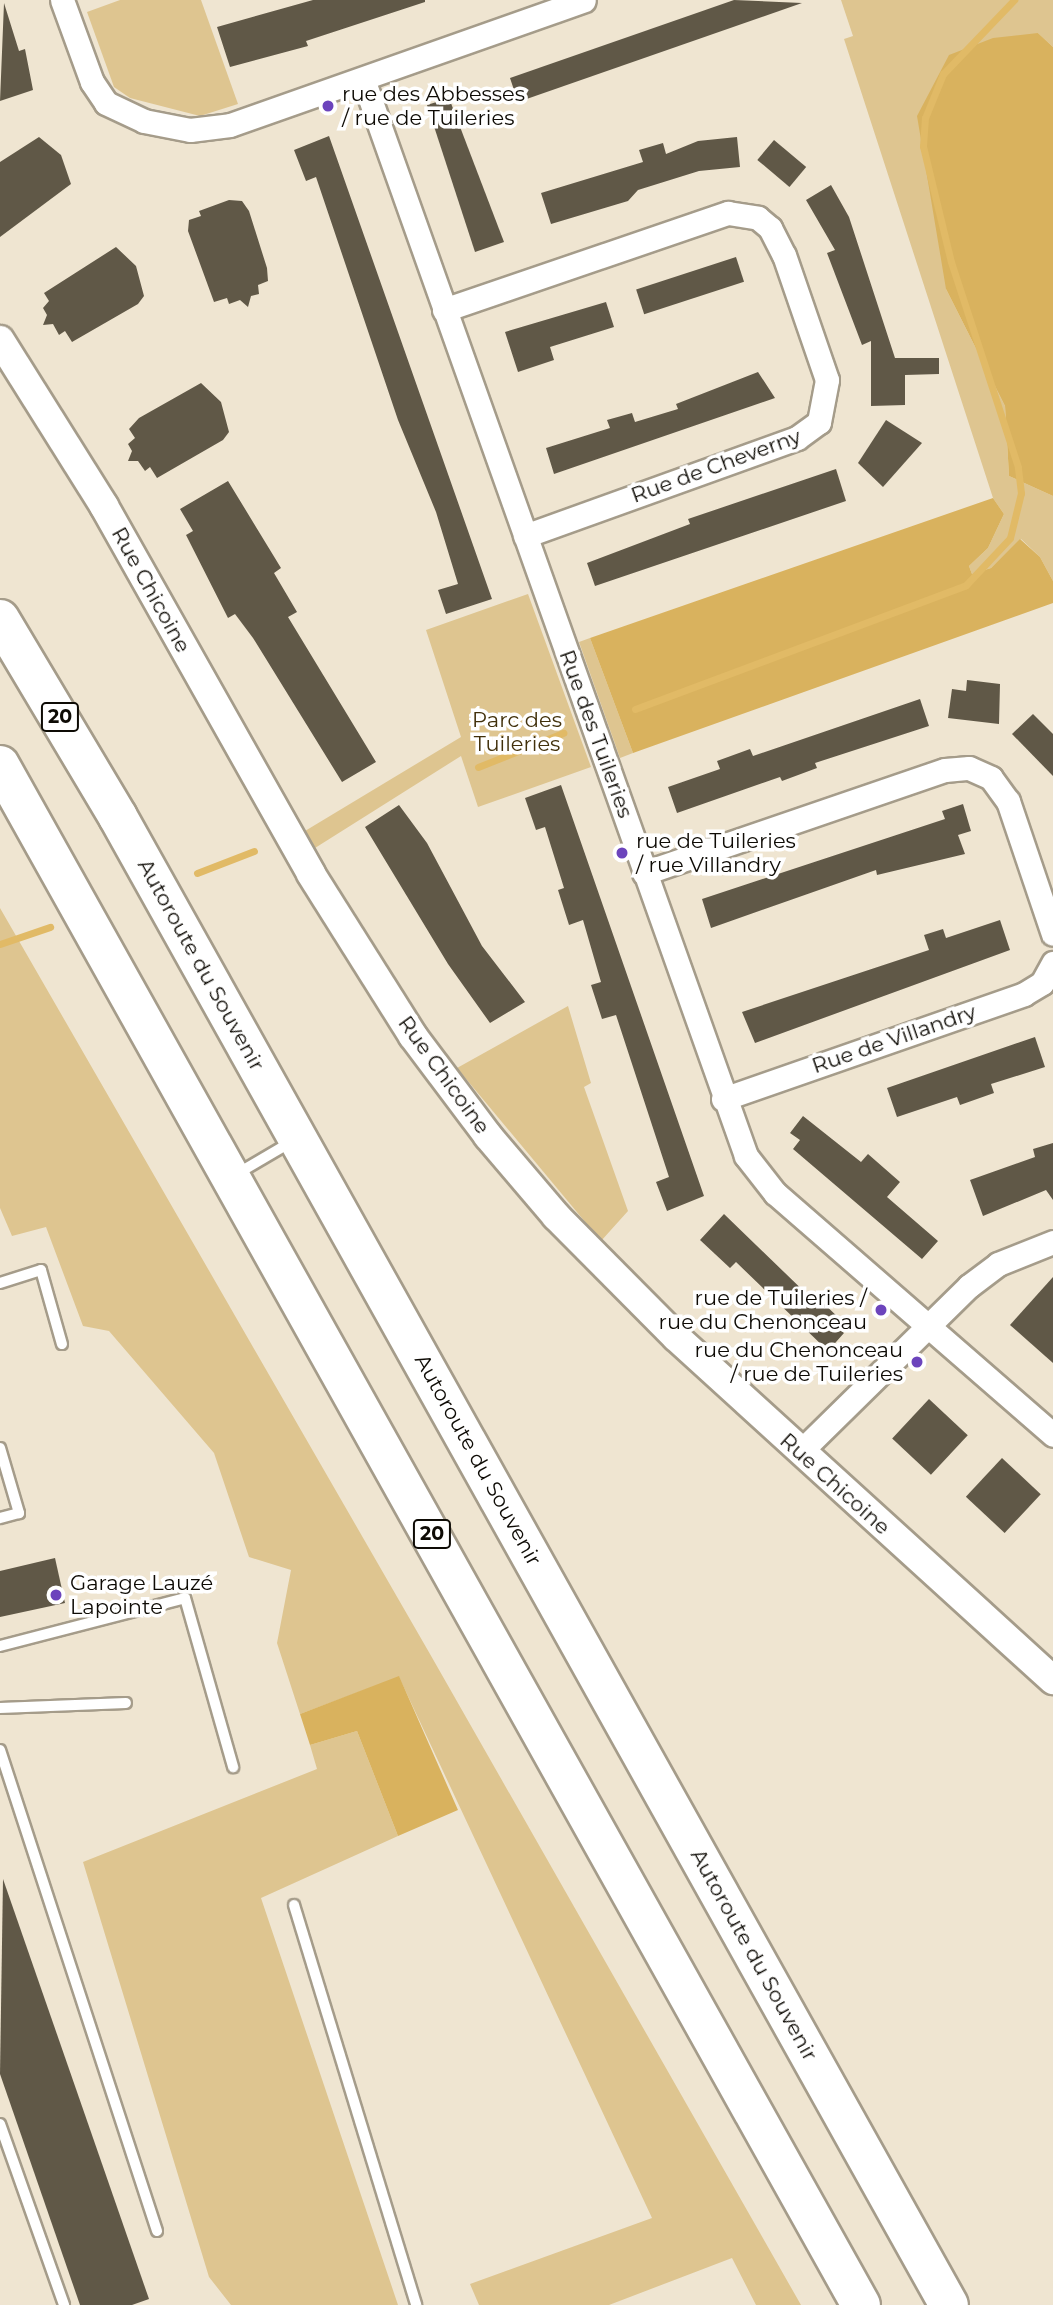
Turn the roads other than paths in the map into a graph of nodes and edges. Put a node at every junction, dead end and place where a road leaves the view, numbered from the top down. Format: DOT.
graph roads {
  1 [pos="61,0"];
  2 [pos="584,0"];
  3 [pos="363,79"];
  4 [pos="444,310"];
  5 [pos="0,340"];
  6 [pos="525,536"];
  7 [pos="0,618"];
  8 [pos="0,765"];
  9 [pos="644,873"];
  10 [pos="1053,934"];
  11 [pos="1053,963"];
  12 [pos="723,1099"];
  13 [pos="298,1138"];
  14 [pos="233,1176"];
  15 [pos="1053,1242"];
  16 [pos="0,1283"];
  17 [pos="924,1327"];
  18 [pos="62,1344"];
  19 [pos="1053,1435"];
  20 [pos="0,1448"];
  21 [pos="800,1452"];
  22 [pos="0,1518"];
  23 [pos="0,1646"];
  24 [pos="1053,1680"];
  25 [pos="126,1703"];
  26 [pos="0,1708"];
  27 [pos="0,1750"];
  28 [pos="233,1767"];
  29 [pos="294,1905"];
  30 [pos="0,2123"];
  31 [pos="157,2231"];
  32 [pos="64,2305"];
  33 [pos="416,2305"];
  34 [pos="861,2305"];
  35 [pos="949,2305"];
  1 -- 3 [label="street"];
  2 -- 3 [label="street"];
  3 -- 4 [label="street, Rue des Tuileries"];
  4 -- 6 [label="street, Rue des Tuileries"];
  4 -- 6 [label="street, Rue de Cheverny"];
  5 -- 21 [label="street, Rue Chicoine"];
  6 -- 9 [label="street, Rue des Tuileries"];
  7 -- 13 [label="highway, Autoroute du Souvenir / 20"];
  8 -- 14 [label="highway, 20"];
  9 -- 10 [label="street"];
  9 -- 12 [label="street, Rue des Tuileries"];
  11 -- 12 [label="street, Rue de Villandry"];
  12 -- 17 [label="street, Rue des Tuileries"];
  13 -- 14 [label="lane"];
  13 -- 35 [label="highway, Autoroute du Souvenir / 20"];
  14 -- 34 [label="highway, 20"];
  15 -- 17 [label="street"];
  16 -- 18 [label="lane"];
  17 -- 19 [label="street, Rue des Tuileries"];
  17 -- 21 [label="street"];
  20 -- 22 [label="lane"];
  21 -- 24 [label="street, Rue Chicoine"];
  23 -- 28 [label="lane"];
  25 -- 26 [label="lane"];
  27 -- 31 [label="lane"];
  29 -- 33 [label="lane"];
  30 -- 32 [label="lane"];
}
